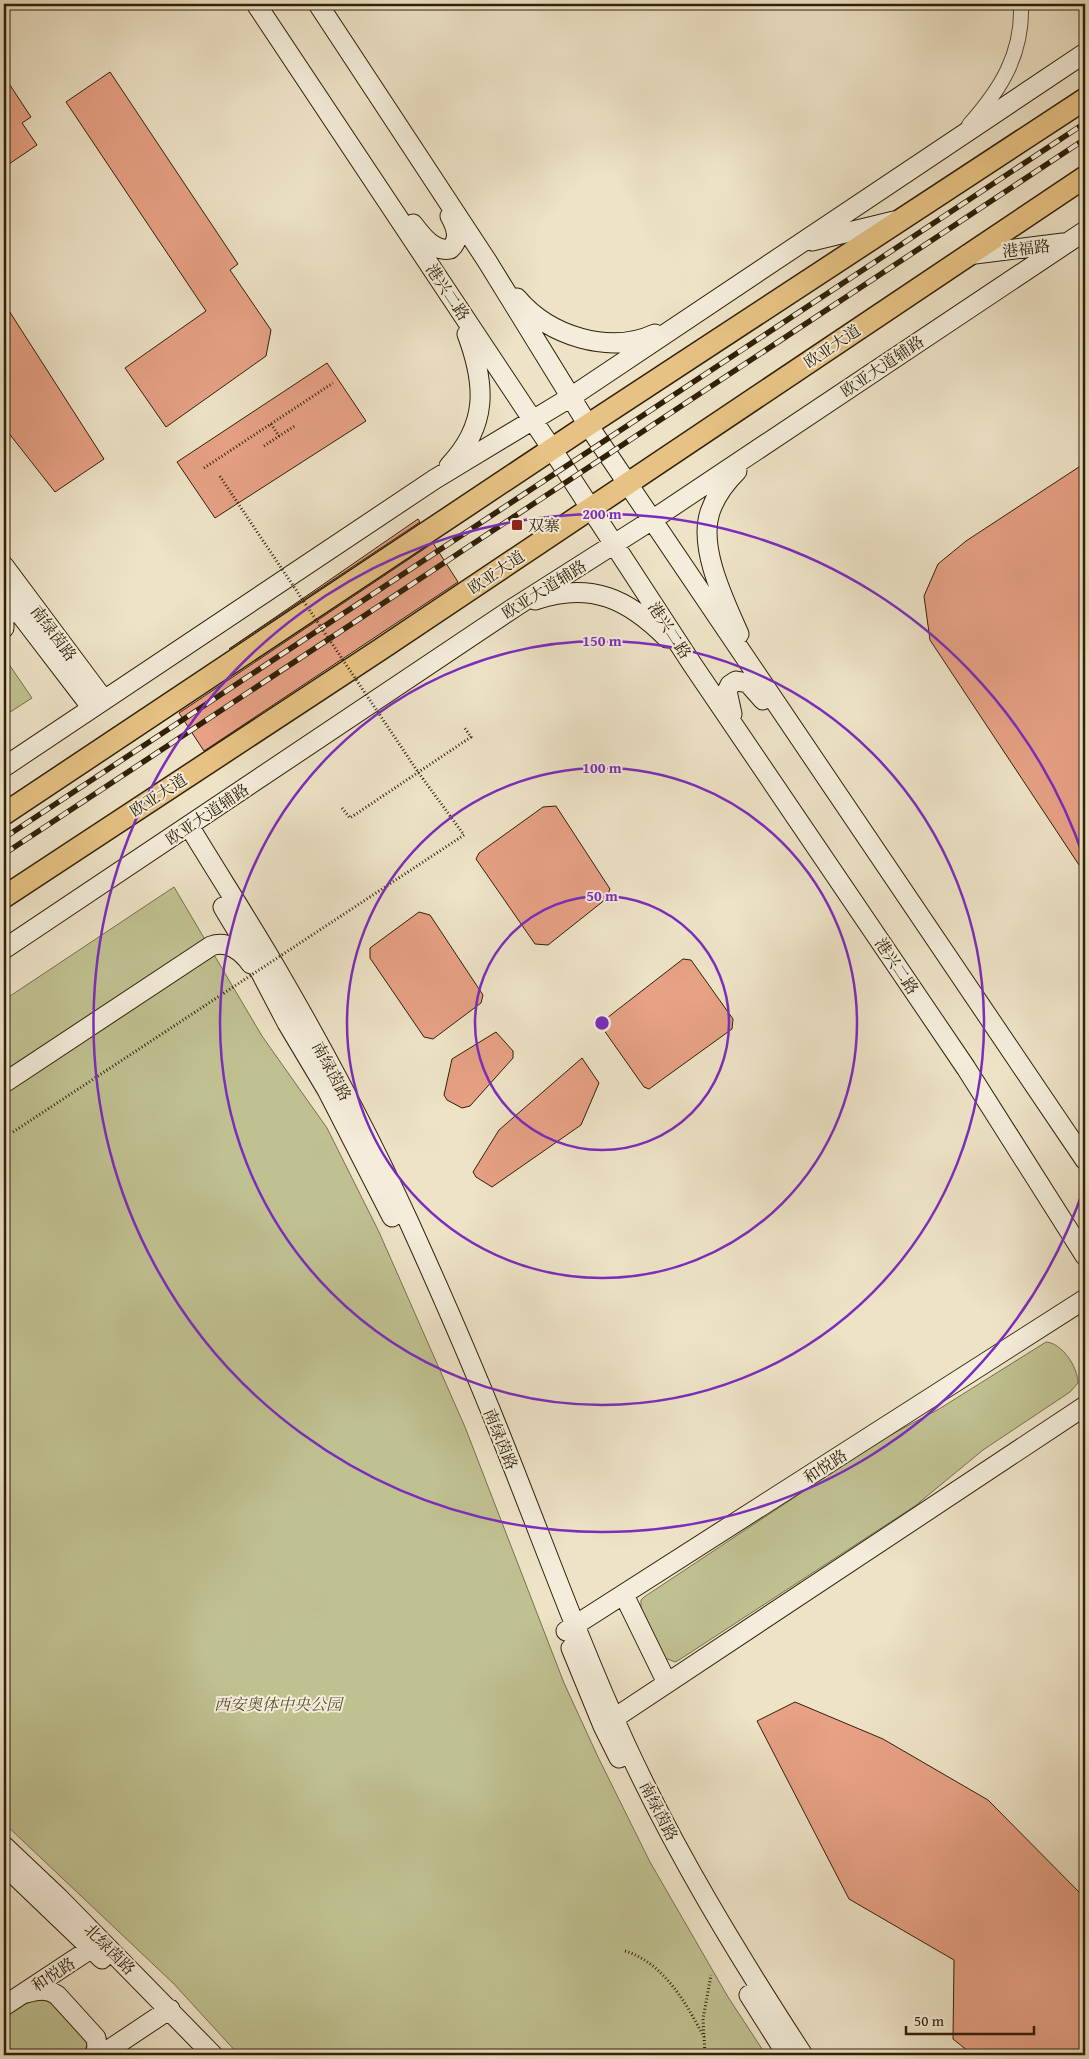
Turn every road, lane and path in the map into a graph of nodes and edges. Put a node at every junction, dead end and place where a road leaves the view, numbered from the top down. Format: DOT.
graph roads {
  1 [pos="256,4"];
  2 [pos="318,4"];
  3 [pos="1021,4"];
  4 [pos="1085,53"];
  5 [pos="1085,99"];
  6 [pos="957,139"];
  7 [pos="414,150"];
  8 [pos="362,164"];
  9 [pos="1085,177"];
  10 [pos="903,219"];
  11 [pos="1085,231"];
  12 [pos="1076,243"];
  13 [pos="799,244"];
  14 [pos="967,255"];
  15 [pos="487,261"];
  16 [pos="445,288"];
  17 [pos="688,319"];
  18 [pos="333,383"];
  19 [pos="571,397"];
  20 [pos="533,421"];
  21 [pos="271,424"];
  22 [pos="296,424"];
  23 [pos="588,425"];
  24 [pos="279,436"];
  25 [pos="765,445"];
  26 [pos="264,446"];
  27 [pos="552,449"];
  28 [pos="204,468"];
  29 [pos="219,475"];
  30 [pos="436,479"];
  31 [pos="629,483"];
  32 [pos="591,508"];
  33 [pos="652,520"];
  34 [pos="615,544"];
  35 [pos="4,566"];
  36 [pos="4,593"];
  37 [pos="515,606"];
  38 [pos="4,616"];
  39 [pos="4,628"];
  40 [pos="692,664"];
  41 [pos="758,676"];
  42 [pos="98,704"];
  43 [pos="464,727"];
  44 [pos="741,735"];
  45 [pos="807,749"];
  46 [pos="4,767"];
  47 [pos="418,772"];
  48 [pos="342,808"];
  49 [pos="4,814"];
  50 [pos="184,830"];
  51 [pos="4,897"];
  52 [pos="4,949"];
  53 [pos="271,992"];
  54 [pos="4,1083"];
  55 [pos="12,1132"];
  56 [pos="1085,1160"];
  57 [pos="1085,1256"];
  58 [pos="1085,1299"];
  59 [pos="1085,1406"];
  60 [pos="624,1595"];
  61 [pos="570,1629"];
  62 [pos="667,1683"];
  63 [pos="609,1722"];
  64 [pos="4,1846"];
  65 [pos="4,1865"];
  66 [pos="97,1945"];
  67 [pos="625,1952"];
  68 [pos="711,1975"];
  69 [pos="12,2001"];
  70 [pos="165,2013"];
  71 [pos="704,2037"];
  72 [pos="95,2055"];
  73 [pos="102,2055"];
  74 [pos="196,2055"];
  75 [pos="214,2055"];
  76 [pos="705,2055"];
  77 [pos="787,2055"];
  78 [pos="803,2055"];
  1 -- 8 [label="street, 港兴二路"];
  2 -- 7 [label="street"];
  3 -- 6 [label="street"];
  4 -- 6 [label="street"];
  5 -- 10 [label="main road"];
  6 -- 13 [label="street"];
  7 -- 8 [label="street"];
  7 -- 15 [label="street"];
  8 -- 16 [label="street, 港兴二路"];
  9 -- 14 [label="main road, 欧亚大道"];
  10 -- 13 [label="street"];
  10 -- 23 [label="main road"];
  11 -- 12 [label="street, 欧亚大道辅路"];
  12 -- 14 [label="street, 港福路"];
  12 -- 25 [label="street, 欧亚大道辅路"];
  13 -- 17 [label="street"];
  14 -- 31 [label="main road, 欧亚大道"];
  15 -- 17 [label="street"];
  15 -- 19 [label="street"];
  16 -- 20 [label="street, 港兴二路"];
  16 -- 30 [label="street"];
  17 -- 19 [label="street"];
  18 -- 21 [label="path"];
  19 -- 20 [label="street"];
  19 -- 23 [label="street"];
  20 -- 27 [label="street, 港兴二路"];
  20 -- 30 [label="street"];
  21 -- 24 [label="path"];
  21 -- 28 [label="path"];
  22 -- 24 [label="path"];
  23 -- 27 [label="main road"];
  23 -- 31 [label="street"];
  24 -- 26 [label="path"];
  25 -- 33 [label="street, 欧亚大道辅路"];
  25 -- 41 [label="street"];
  27 -- 32 [label="street, 港兴二路"];
  27 -- 49 [label="main road"];
  29 -- 47 [label="path, bridge"];
  30 -- 42 [label="street"];
  31 -- 32 [label="main road, 欧亚大道"];
  31 -- 33 [label="street"];
  32 -- 34 [label="street, 港兴二路"];
  32 -- 51 [label="main road, 欧亚大道"];
  33 -- 34 [label="street, 欧亚大道辅路"];
  33 -- 41 [label="street"];
  34 -- 37 [label="street, 欧亚大道辅路"];
  34 -- 40 [label="street, 港兴二路"];
  35 -- 42 [label="street, 南绿茵路"];
  36 -- 42 [label="street, 南绿茵路"];
  37 -- 40 [label="street"];
  37 -- 50 [label="street, 欧亚大道辅路"];
  38 -- 39 [label="street"];
  40 -- 44 [label="street, 港兴二路"];
  41 -- 45 [label="street"];
  42 -- 46 [label="street"];
  43 -- 47 [label="path"];
  44 -- 45 [label="street"];
  44 -- 57 [label="street, 港兴二路"];
  45 -- 56 [label="street"];
  47 -- 48 [label="path"];
  47 -- 55 [label="path, bridge"];
  50 -- 52 [label="street, 欧亚大道辅路"];
  50 -- 53 [label="street, 南绿茵路"];
  50 -- 61 [label="street, 南绿茵路"];
  53 -- 54 [label="street"];
  53 -- 61 [label="street, 南绿茵路"];
  58 -- 60 [label="street, 和悦路"];
  59 -- 62 [label="street"];
  60 -- 61 [label="street, 和悦路"];
  60 -- 62 [label="street"];
  61 -- 63 [label="street, 南绿茵路"];
  62 -- 63 [label="street"];
  63 -- 77 [label="street, 南绿茵路"];
  63 -- 78 [label="street, 南绿茵路"];
  64 -- 66 [label="street, 北绿茵路"];
  65 -- 66 [label="street, 北绿茵路"];
  66 -- 69 [label="street, 和悦路"];
  66 -- 70 [label="street, 北绿茵路"];
  67 -- 71 [label="path"];
  68 -- 71 [label="path"];
  69 -- 72 [label="street"];
  70 -- 73 [label="street"];
  70 -- 74 [label="street, 北绿茵路"];
  70 -- 75 [label="street, 北绿茵路"];
  71 -- 76 [label="path"];
}
